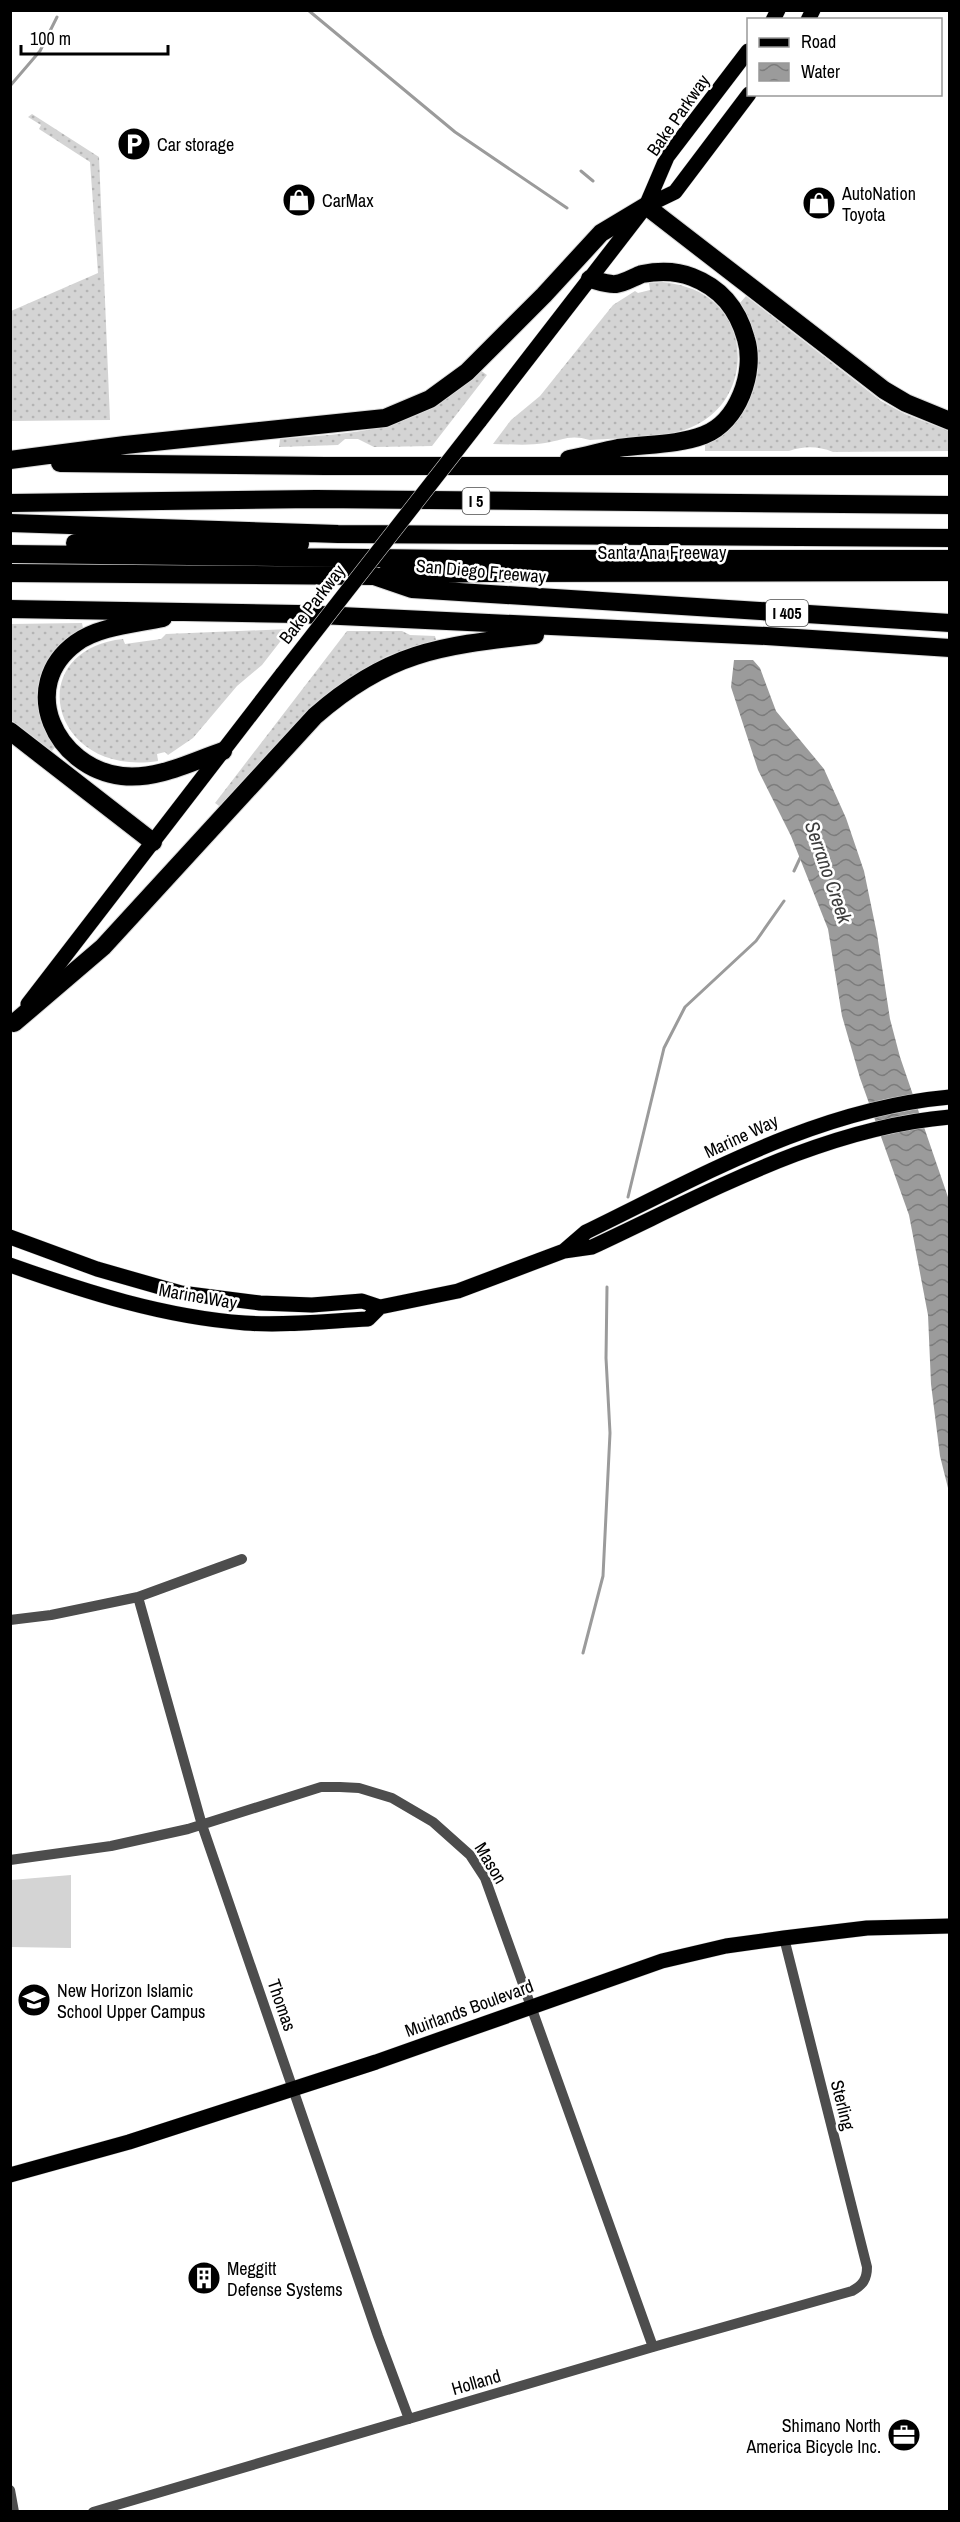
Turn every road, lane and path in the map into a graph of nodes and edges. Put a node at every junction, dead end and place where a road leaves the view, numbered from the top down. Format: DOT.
graph roads {
  1 [pos="747,52"];
  2 [pos="747,96"];
  3 [pos="646,206"];
  4 [pos="590,279"];
  5 [pos="950,421"];
  6 [pos="10,461"];
  7 [pos="537,466"];
  8 [pos="950,466"];
  9 [pos="10,503"];
  10 [pos="947,506"];
  11 [pos="10,523"];
  12 [pos="950,538"];
  13 [pos="584,540"];
  14 [pos="10,543"];
  15 [pos="950,549"];
  16 [pos="10,554"];
  17 [pos="950,559"];
  18 [pos="950,572"];
  19 [pos="10,573"];
  20 [pos="374,576"];
  21 [pos="10,609"];
  22 [pos="197,611"];
  23 [pos="950,623"];
  24 [pos="584,629"];
  25 [pos="950,648"];
  26 [pos="10,731"];
  27 [pos="223,751"];
  28 [pos="153,842"];
  29 [pos="12,1025"];
  30 [pos="950,1097"];
  31 [pos="950,1117"];
  32 [pos="10,1237"];
  33 [pos="564,1251"];
  34 [pos="10,1265"];
  35 [pos="380,1307"];
  36 [pos="242,1559"];
  37 [pos="138,1597"];
  38 [pos="10,1620"];
  39 [pos="202,1825"];
  40 [pos="10,1860"];
  41 [pos="950,1926"];
  42 [pos="784,1938"];
  43 [pos="530,2006"];
  44 [pos="293,2089"];
  45 [pos="10,2175"];
  46 [pos="865,2280"];
  47 [pos="653,2347"];
  48 [pos="409,2419"];
  49 [pos="10,2490"];
  50 [pos="14,2511"];
  51 [pos="93,2511"];
  1 -- 3 [label="main road, Bake Parkway"];
  2 -- 3 [label="main road, Bake Parkway"];
  3 -- 4 [label="main road, Bake Parkway"];
  3 -- 5 [label="highway"];
  3 -- 6 [label="highway"];
  4 -- 7 [label="highway"];
  4 -- 27 [label="main road, Bake Parkway, bridge"];
  6 -- 7 [label="highway"];
  7 -- 8 [label="highway"];
  9 -- 10 [label="highway, I 5"];
  11 -- 13 [label="highway"];
  12 -- 13 [label="highway"];
  13 -- 14 [label="highway"];
  13 -- 15 [label="highway"];
  16 -- 17 [label="highway"];
  18 -- 20 [label="highway, Santa Ana Freeway"];
  19 -- 20 [label="highway, San Diego Freeway"];
  20 -- 23 [label="highway, San Diego Freeway / I 405"];
  21 -- 22 [label="highway"];
  22 -- 24 [label="highway"];
  22 -- 27 [label="highway"];
  24 -- 25 [label="highway"];
  24 -- 29 [label="highway"];
  26 -- 28 [label="highway"];
  27 -- 28 [label="main road, Bake Parkway"];
  28 -- 29 [label="main road, Bake Parkway"];
  30 -- 33 [label="main road, Marine Way"];
  31 -- 33 [label="main road, Marine Way"];
  32 -- 35 [label="main road, Marine Way"];
  33 -- 35 [label="main road, Marine Way"];
  34 -- 35 [label="main road, Marine Way"];
  36 -- 37 [label="street"];
  37 -- 38 [label="street"];
  37 -- 39 [label="street, Thomas"];
  39 -- 40 [label="street, Mason"];
  39 -- 43 [label="street, Mason"];
  39 -- 44 [label="street, Thomas"];
  41 -- 42 [label="main road, Muirlands Boulevard"];
  42 -- 43 [label="main road, Muirlands Boulevard"];
  42 -- 46 [label="street, Sterling"];
  43 -- 44 [label="main road, Muirlands Boulevard"];
  43 -- 47 [label="street, Mason"];
  44 -- 45 [label="main road, Muirlands Boulevard"];
  44 -- 48 [label="street, Thomas"];
  46 -- 47 [label="street, Holland"];
  47 -- 48 [label="street, Holland"];
  48 -- 51 [label="street, Holland"];
  49 -- 50 [label="street"];
}
